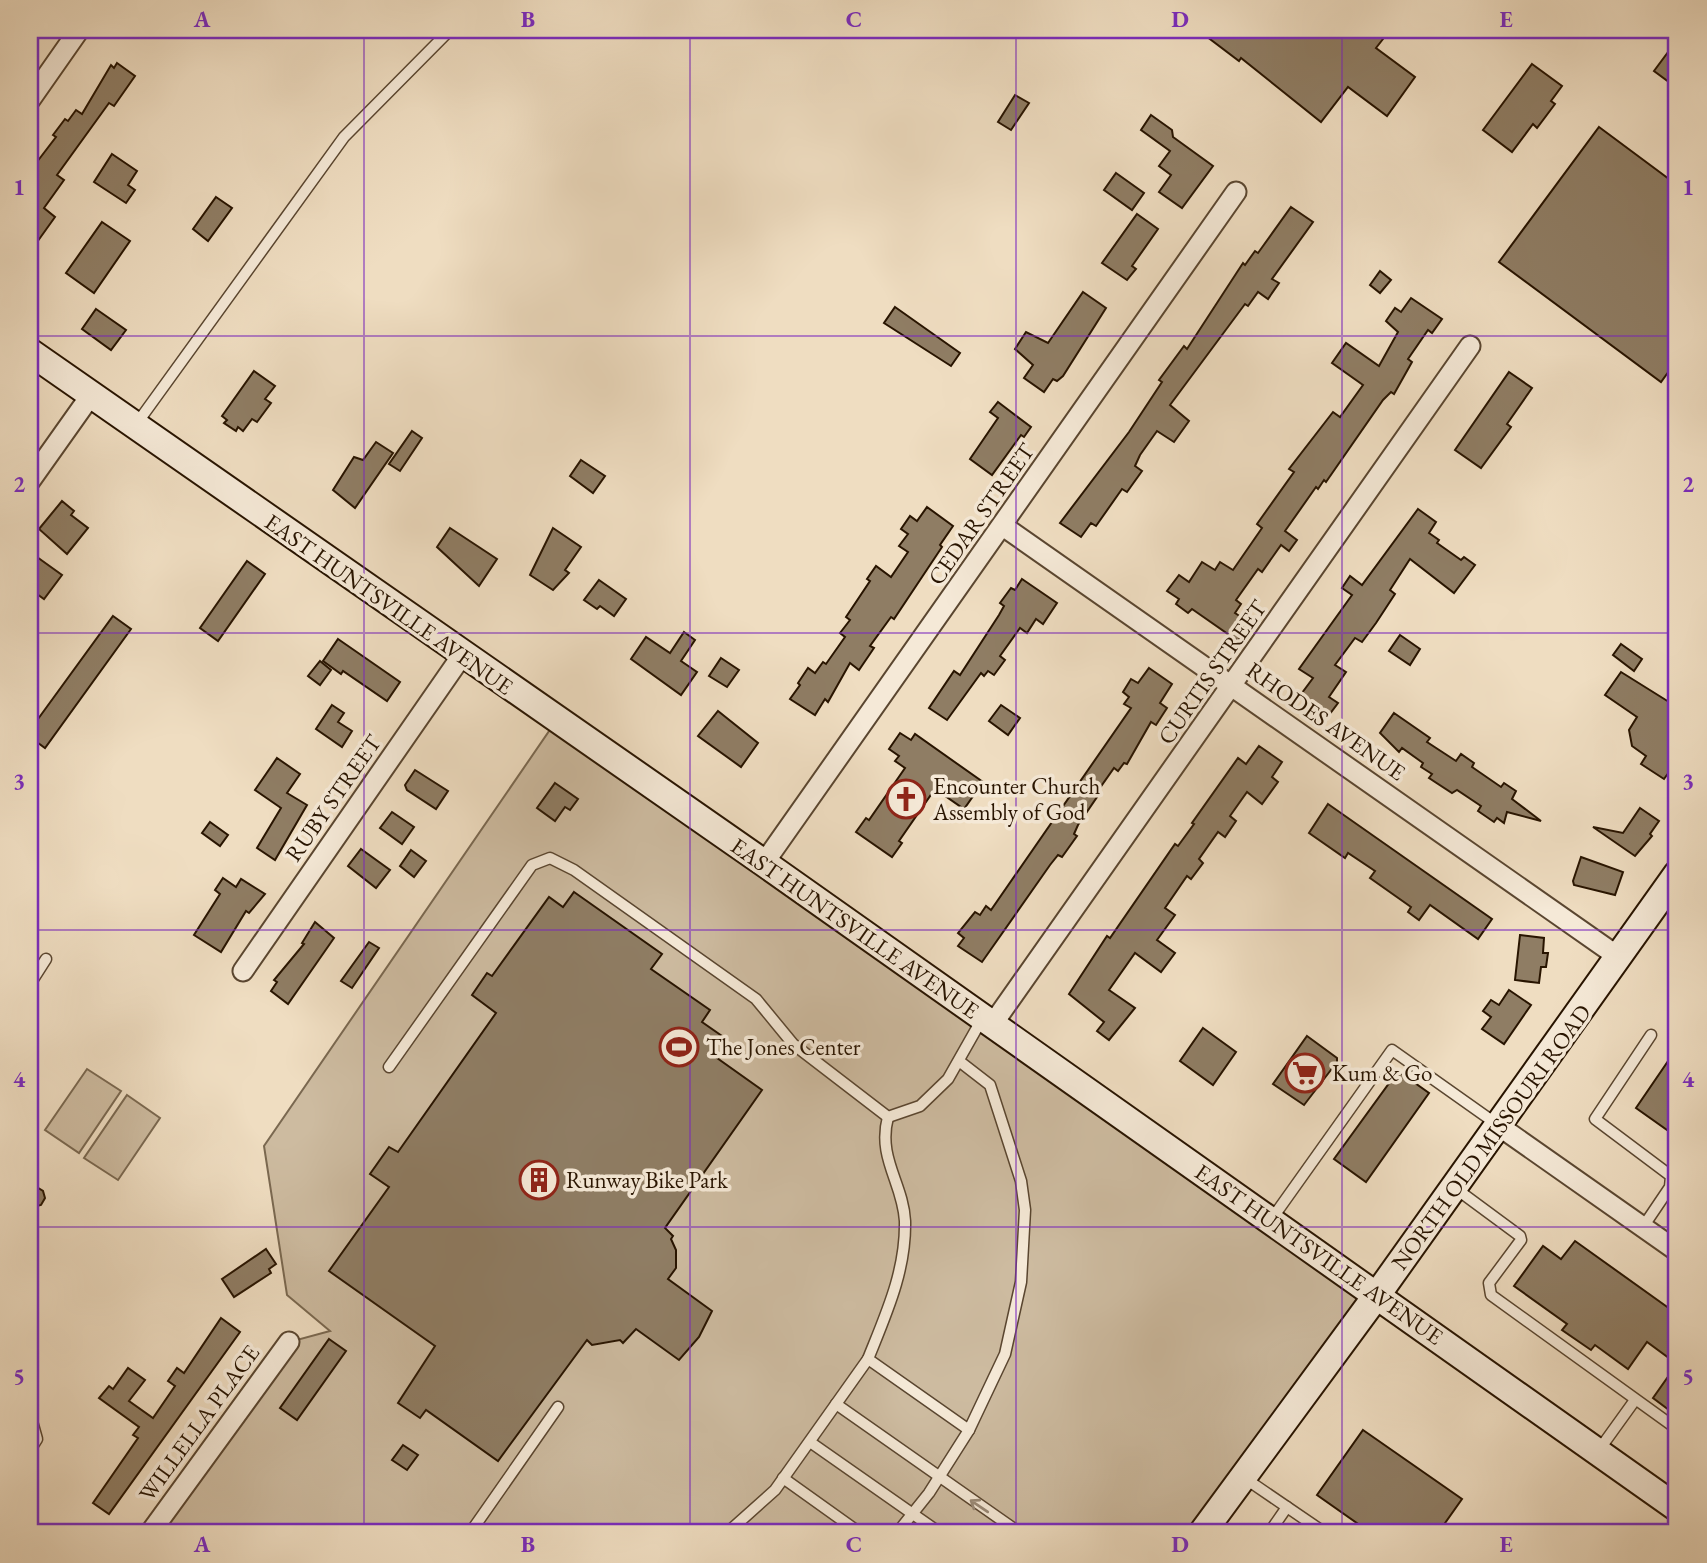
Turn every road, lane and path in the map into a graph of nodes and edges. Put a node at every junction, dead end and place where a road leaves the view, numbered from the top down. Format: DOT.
graph roads {
  1 [pos="79,30"];
  2 [pos="450,30"];
  3 [pos="30,100"];
  4 [pos="1236,192"];
  5 [pos="1470,346"];
  6 [pos="30,352"];
  7 [pos="91,395"];
  8 [pos="135,426"];
  9 [pos="30,481"];
  10 [pos="1003,526"];
  11 [pos="463,654"];
  12 [pos="1232,686"];
  13 [pos="764,863"];
  14 [pos="1677,874"];
  15 [pos="46,958"];
  16 [pos="1620,958"];
  17 [pos="243,971"];
  18 [pos="30,984"];
  19 [pos="988,1021"];
  20 [pos="1651,1035"];
  21 [pos="959,1061"];
  22 [pos="389,1067"];
  23 [pos="888,1117"];
  24 [pos="1499,1126"];
  25 [pos="1454,1188"];
  26 [pos="1271,1220"];
  27 [pos="1643,1227"];
  28 [pos="1677,1251"];
  29 [pos="1377,1295"];
  30 [pos="289,1342"];
  31 [pos="868,1359"];
  32 [pos="1635,1400"];
  33 [pos="836,1404"];
  34 [pos="558,1407"];
  35 [pos="30,1414"];
  36 [pos="1677,1429"];
  37 [pos="969,1430"];
  38 [pos="810,1442"];
  39 [pos="30,1450"];
  40 [pos="1598,1451"];
  41 [pos="1243,1477"];
  42 [pos="783,1478"];
  43 [pos="939,1478"];
  44 [pos="1287,1507"];
  45 [pos="1677,1508"];
  46 [pos="912,1514"];
  47 [pos="150,1533"];
  48 [pos="472,1533"];
  49 [pos="727,1533"];
  50 [pos="860,1533"];
  51 [pos="897,1533"];
  52 [pos="940,1533"];
  53 [pos="1020,1533"];
  54 [pos="1202,1533"];
  55 [pos="1269,1533"];
  56 [pos="1325,1533"];
  1 -- 3 [label="street"];
  2 -- 8 [label="lane"];
  4 -- 10 [label="street, CEDAR STREET"];
  5 -- 12 [label="street, CURTIS STREET"];
  6 -- 7 [label="main road, EAST HUNTSVILLE AVENUE"];
  7 -- 8 [label="main road, EAST HUNTSVILLE AVENUE"];
  7 -- 9 [label="street"];
  8 -- 11 [label="main road, EAST HUNTSVILLE AVENUE"];
  10 -- 12 [label="street, RHODES AVENUE"];
  10 -- 13 [label="street, CEDAR STREET"];
  11 -- 13 [label="main road, EAST HUNTSVILLE AVENUE"];
  11 -- 17 [label="street, RUBY STREET"];
  12 -- 16 [label="street, RHODES AVENUE"];
  12 -- 19 [label="street, CURTIS STREET"];
  13 -- 19 [label="main road, EAST HUNTSVILLE AVENUE"];
  14 -- 16 [label="main road, NORTH OLD MISSOURI ROAD"];
  15 -- 18 [label="lane"];
  16 -- 24 [label="main road, NORTH OLD MISSOURI ROAD"];
  19 -- 21 [label="lane"];
  19 -- 26 [label="main road, EAST HUNTSVILLE AVENUE"];
  20 -- 27 [label="lane"];
  21 -- 23 [label="lane"];
  21 -- 37 [label="lane"];
  22 -- 23 [label="lane"];
  23 -- 31 [label="lane"];
  24 -- 25 [label="main road, NORTH OLD MISSOURI ROAD"];
  24 -- 26 [label="lane"];
  24 -- 27 [label="street"];
  25 -- 29 [label="main road, NORTH OLD MISSOURI ROAD"];
  25 -- 32 [label="lane"];
  26 -- 29 [label="main road, EAST HUNTSVILLE AVENUE"];
  27 -- 28 [label="street"];
  29 -- 40 [label="main road, EAST HUNTSVILLE AVENUE"];
  29 -- 41 [label="main road, NORTH OLD MISSOURI ROAD"];
  30 -- 47 [label="street, WILLELLA PLACE"];
  31 -- 33 [label="lane"];
  31 -- 37 [label="lane"];
  32 -- 36 [label="lane"];
  32 -- 40 [label="lane"];
  33 -- 38 [label="lane"];
  33 -- 43 [label="lane"];
  34 -- 48 [label="lane"];
  35 -- 39 [label="lane"];
  37 -- 43 [label="lane"];
  38 -- 42 [label="lane"];
  38 -- 46 [label="lane"];
  40 -- 45 [label="main road, EAST HUNTSVILLE AVENUE"];
  41 -- 44 [label="lane"];
  41 -- 54 [label="main road, NORTH OLD MISSOURI ROAD"];
  42 -- 49 [label="lane"];
  42 -- 50 [label="lane"];
  43 -- 46 [label="lane"];
  53 -- 43 [label="lane, one-way"];
  44 -- 55 [label="lane"];
  44 -- 56 [label="lane"];
  46 -- 51 [label="lane"];
  46 -- 52 [label="lane"];
}
